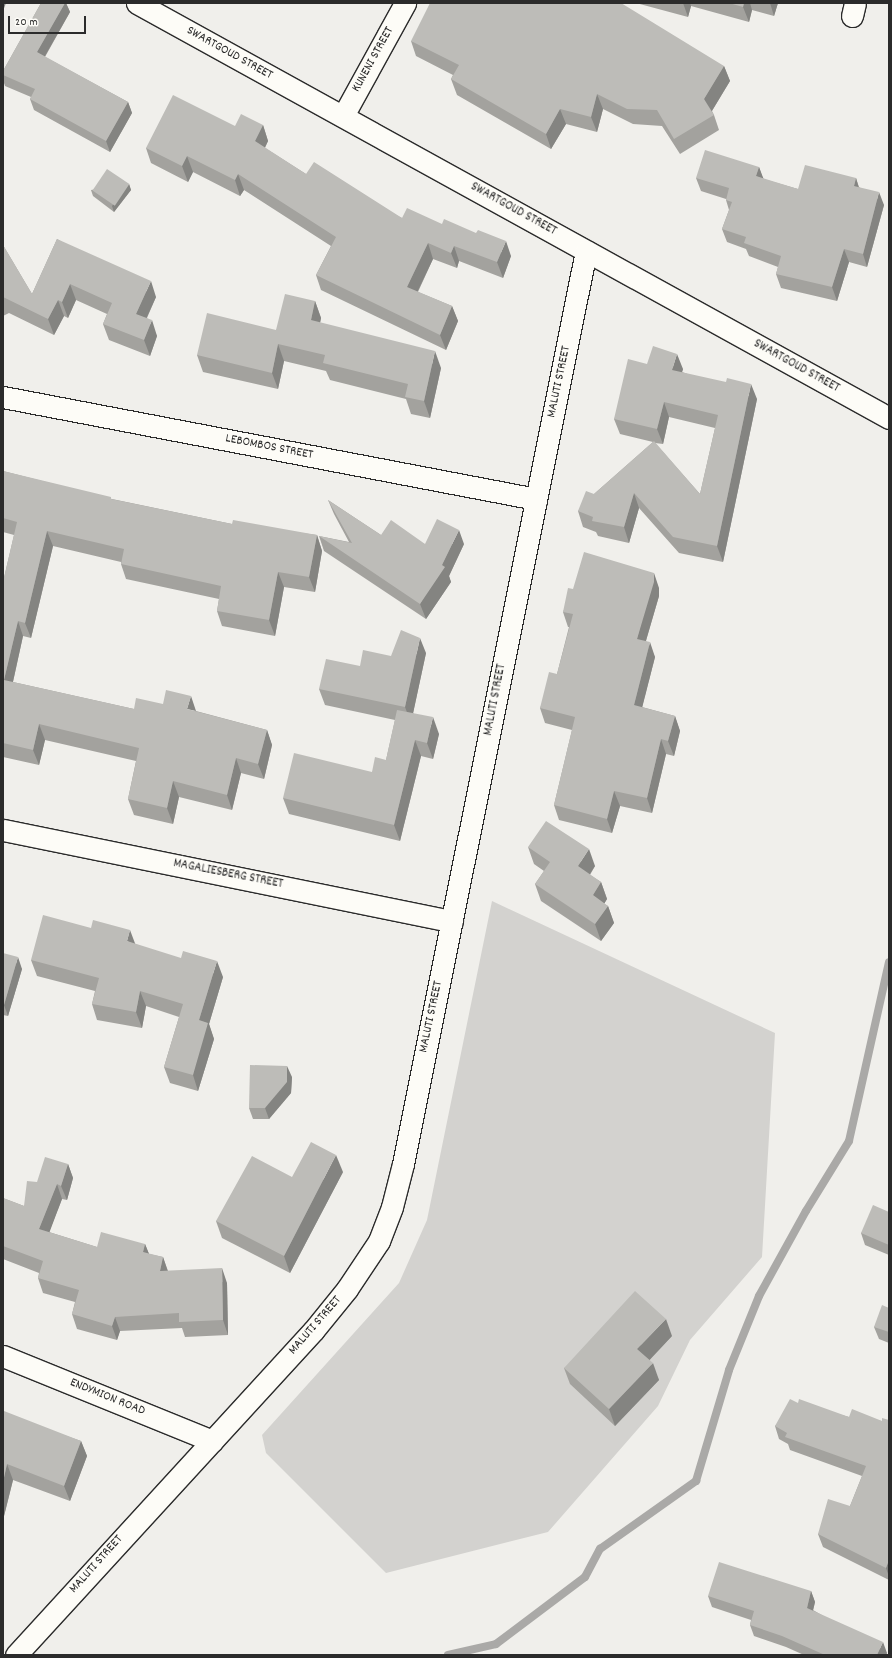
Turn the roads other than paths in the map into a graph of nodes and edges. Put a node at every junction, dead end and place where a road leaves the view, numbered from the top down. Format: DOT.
graph roads {
  1 [pos="137,3"];
  2 [pos="405,3"];
  3 [pos="343,116"];
  4 [pos="586,251"];
  5 [pos="3,397"];
  6 [pos="889,418"];
  7 [pos="536,499"];
  8 [pos="3,830"];
  9 [pos="452,920"];
  10 [pos="3,1356"];
  11 [pos="212,1441"];
  12 [pos="16,1655"];
  1 -- 3 [label="street, SWARTGOUD STREET"];
  2 -- 3 [label="street, KUNENI STREET"];
  3 -- 4 [label="street, SWARTGOUD STREET"];
  4 -- 6 [label="street, SWARTGOUD STREET"];
  4 -- 7 [label="street, MALUTI STREET"];
  5 -- 7 [label="street, LEBOMBOS STREET"];
  7 -- 9 [label="street, MALUTI STREET"];
  8 -- 9 [label="street, MAGALIESBERG STREET"];
  9 -- 11 [label="street, MALUTI STREET"];
  10 -- 11 [label="street, ENDYMION ROAD"];
  11 -- 12 [label="street, MALUTI STREET"];
}
